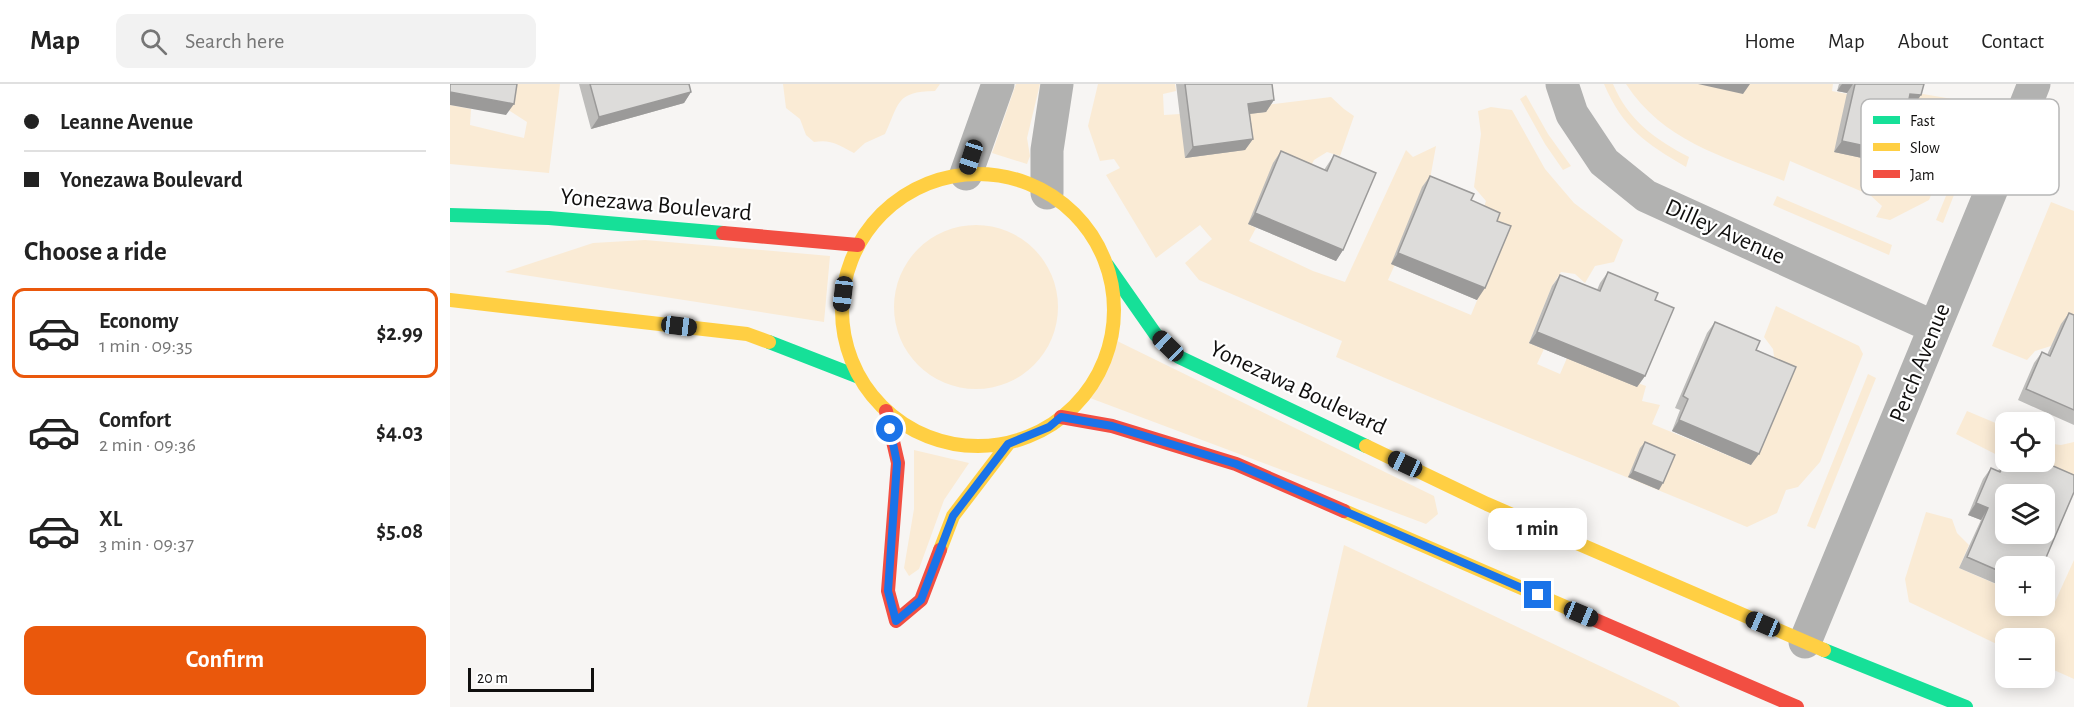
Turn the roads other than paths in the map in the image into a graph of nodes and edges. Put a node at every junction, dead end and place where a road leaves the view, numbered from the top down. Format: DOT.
graph roads {
  1 [pos="998,84"];
  2 [pos="1057,84"];
  3 [pos="1562,84"];
  4 [pos="2034,84"];
  5 [pos="2028,99"];
  6 [pos="966,174"];
  7 [pos="1047,193"];
  8 [pos="1990,195"];
  9 [pos="450,215"];
  10 [pos="858,245"];
  11 [pos="1107,265"];
  12 [pos="450,300"];
  13 [pos="1934,327"];
  14 [pos="859,377"];
  15 [pos="886,411"];
  16 [pos="1061,417"];
  17 [pos="1008,444"];
  18 [pos="1805,642"];
  19 [pos="1797,707"];
  20 [pos="1966,707"];
  1 -- 6 [label="street"];
  2 -- 7 [label="street"];
  3 -- 13 [label="street, Dilley Avenue"];
  4 -- 5 [label="street, Perch Avenue"];
  6 -- 7 [label="street"];
  6 -- 10 [label="street"];
  7 -- 11 [label="street"];
  8 -- 13 [label="street, Perch Avenue"];
  9 -- 10 [label="street, Yonezawa Boulevard"];
  10 -- 14 [label="street"];
  11 -- 16 [label="street"];
  11 -- 18 [label="street, Yonezawa Boulevard"];
  12 -- 14 [label="street"];
  13 -- 18 [label="street, Perch Avenue"];
  14 -- 15 [label="street"];
  15 -- 17 [label="street"];
  15 -- 17 [label="street"];
  16 -- 17 [label="street"];
  16 -- 19 [label="street"];
  18 -- 20 [label="street, Yonezawa Boulevard"];
}
